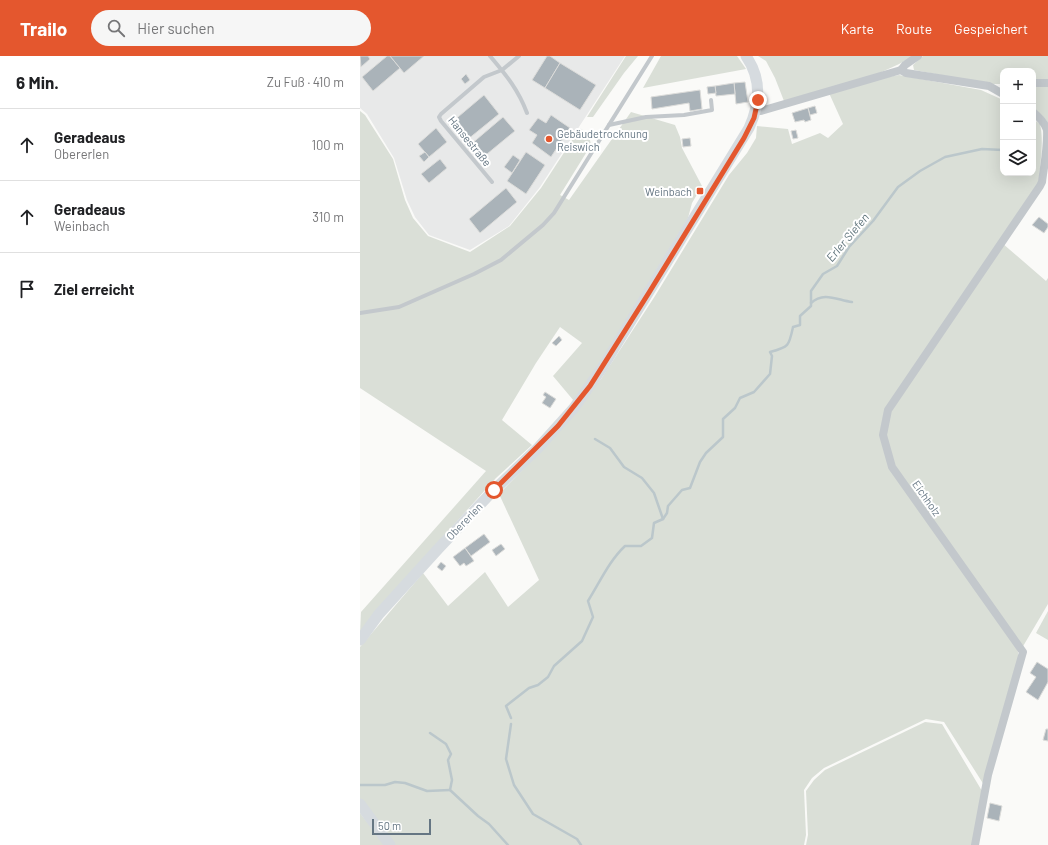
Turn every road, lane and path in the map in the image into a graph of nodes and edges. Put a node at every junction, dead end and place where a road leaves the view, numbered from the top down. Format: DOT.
graph roads {
  1 [pos="490,56"];
  2 [pos="519,56"];
  3 [pos="652,56"];
  4 [pos="746,56"];
  5 [pos="918,56"];
  6 [pos="502,70"];
  7 [pos="901,70"];
  8 [pos="1048,83"];
  9 [pos="1036,84"];
  10 [pos="1000,85"];
  11 [pos="989,86"];
  12 [pos="1000,92"];
  13 [pos="712,100"];
  14 [pos="756,110"];
  15 [pos="527,113"];
  16 [pos="1036,115"];
  17 [pos="609,125"];
  18 [pos="492,182"];
  19 [pos="360,313"];
  20 [pos="360,640"];
  21 [pos="360,804"];
  22 [pos="390,845"];
  23 [pos="975,845"];
  1 -- 6 [label="lane"];
  2 -- 6 [label="lane, Hansestraße"];
  3 -- 17 [label="lane"];
  4 -- 14 [label="main road"];
  5 -- 7 [label="street"];
  6 -- 15 [label="lane"];
  6 -- 18 [label="lane, Hansestraße"];
  7 -- 11 [label="street"];
  7 -- 14 [label="street"];
  8 -- 9 [label="street"];
  10 -- 11 [label="street"];
  11 -- 12 [label="street"];
  13 -- 17 [label="lane"];
  14 -- 20 [label="main road, Obererlen"];
  16 -- 23 [label="street, Eichholz"];
  17 -- 19 [label="lane"];
  21 -- 22 [label="main road"];
}
